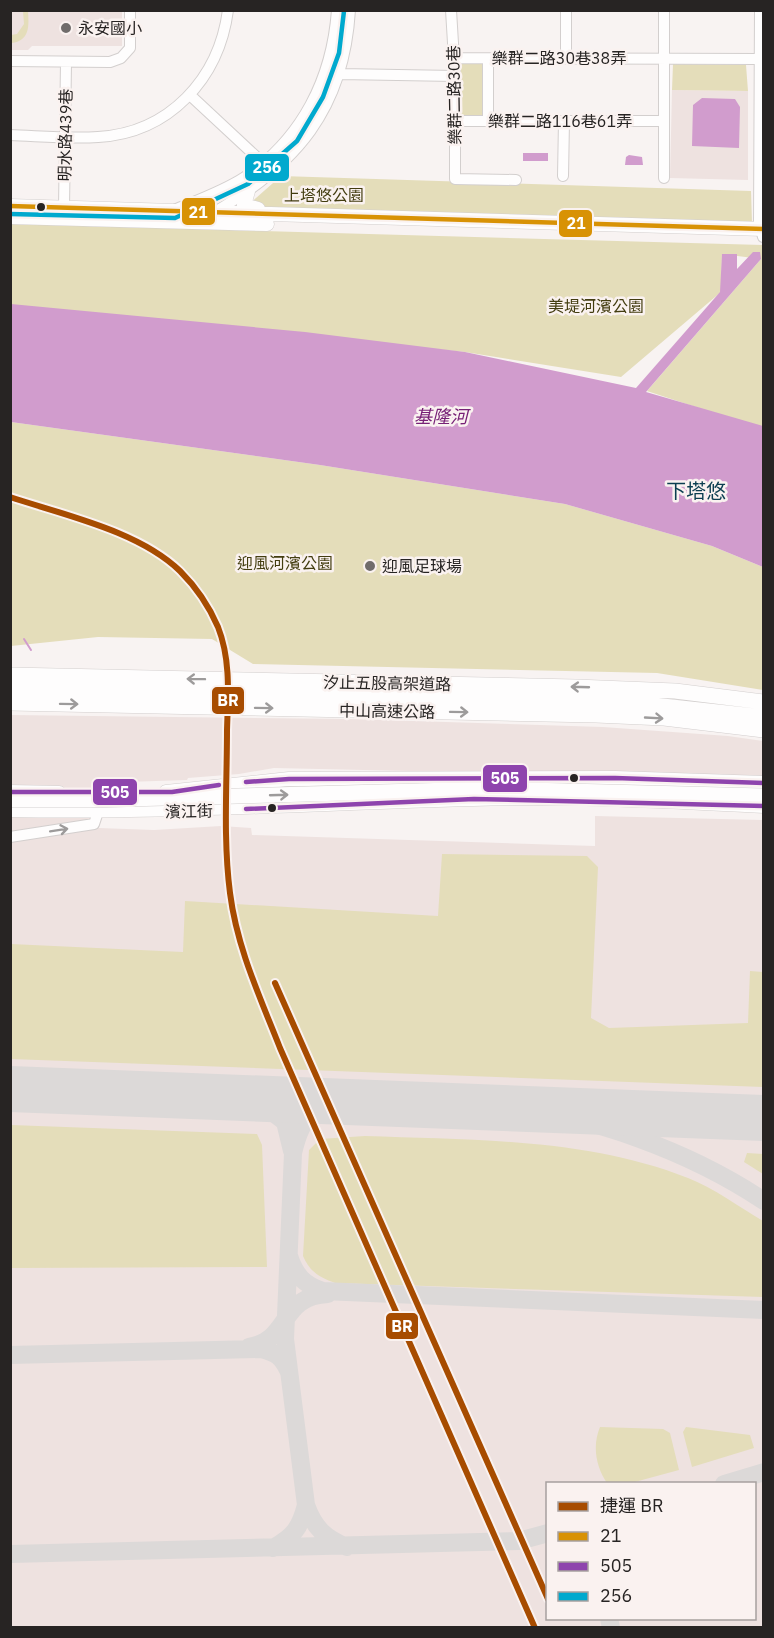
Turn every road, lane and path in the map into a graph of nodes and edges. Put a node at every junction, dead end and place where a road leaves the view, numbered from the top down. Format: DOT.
graph roads {
  1 [pos="130,10"];
  2 [pos="228,10"];
  3 [pos="337,10"];
  4 [pos="350,10"];
  5 [pos="451,10"];
  6 [pos="566,10"];
  7 [pos="664,10"];
  8 [pos="760,10"];
  9 [pos="454,58"];
  10 [pos="488,58"];
  11 [pos="566,58"];
  12 [pos="664,58"];
  13 [pos="759,59"];
  14 [pos="10,61"];
  15 [pos="66,62"];
  16 [pos="340,74"];
  17 [pos="455,76"];
  18 [pos="190,96"];
  19 [pos="455,121"];
  20 [pos="488,121"];
  21 [pos="564,121"];
  22 [pos="664,121"];
  23 [pos="10,135"];
  24 [pos="65,136"];
  25 [pos="264,163"];
  26 [pos="563,176"];
  27 [pos="664,178"];
  28 [pos="516,180"];
  29 [pos="249,191"];
  30 [pos="10,207"];
  31 [pos="64,208"];
  32 [pos="174,210"];
  33 [pos="214,212"];
  34 [pos="298,216"];
  35 [pos="10,217"];
  36 [pos="194,222"];
  37 [pos="762,234"];
  38 [pos="10,675"];
  39 [pos="10,689"];
  40 [pos="10,702"];
  41 [pos="764,702"];
  42 [pos="764,717"];
  43 [pos="764,730"];
  44 [pos="246,782"];
  45 [pos="764,783"];
  46 [pos="10,792"];
  47 [pos="764,796"];
  48 [pos="10,800"];
  49 [pos="764,806"];
  50 [pos="246,809"];
  51 [pos="10,810"];
  52 [pos="98,812"];
  53 [pos="10,837"];
  1 -- 15 [label="street"];
  2 -- 18 [label="street"];
  3 -- 25 [label="street"];
  4 -- 16 [label="street"];
  5 -- 9 [label="street, 樂群二路30巷"];
  6 -- 11 [label="street"];
  7 -- 12 [label="street"];
  8 -- 13 [label="street"];
  9 -- 10 [label="street, 樂群二路30巷38弄"];
  9 -- 17 [label="street, 樂群二路30巷"];
  10 -- 11 [label="street, 樂群二路30巷38弄"];
  10 -- 20 [label="street"];
  11 -- 12 [label="street, 樂群二路30巷38弄"];
  12 -- 13 [label="street, 樂群二路30巷38弄"];
  12 -- 22 [label="street"];
  13 -- 37 [label="street"];
  14 -- 15 [label="street"];
  15 -- 24 [label="street, 明水路439巷"];
  16 -- 17 [label="street"];
  16 -- 29 [label="street"];
  17 -- 19 [label="street, 樂群二路30巷"];
  18 -- 24 [label="street"];
  18 -- 25 [label="street"];
  19 -- 20 [label="street, 樂群二路116巷61弄"];
  19 -- 28 [label="street, 樂群二路30巷"];
  20 -- 21 [label="street, 樂群二路116巷61弄"];
  21 -- 22 [label="street, 樂群二路116巷61弄"];
  21 -- 26 [label="street"];
  22 -- 27 [label="street"];
  23 -- 24 [label="street"];
  24 -- 31 [label="street, 明水路439巷"];
  25 -- 32 [label="street"];
  29 -- 33 [label="street"];
  29 -- 34 [label="main road"];
  30 -- 31 [label="main road"];
  31 -- 32 [label="main road"];
  32 -- 33 [label="main road"];
  33 -- 34 [label="main road"];
  33 -- 36 [label="street"];
  34 -- 37 [label="main road"];
  35 -- 36 [label="main road"];
  36 -- 37 [label="main road"];
  41 -- 38 [label="highway, 汐止五股高架道路, one-way"];
  39 -- 42 [label="highway, 中山高速公路"];
  40 -- 43 [label="highway, 中山高速公路, one-way"];
  44 -- 45 [label="main road, 濱江街"];
  44 -- 46 [label="main road, 濱江街"];
  44 -- 50 [label="main road"];
  48 -- 47 [label="highway, one-way, bridge"];
  49 -- 50 [label="main road, 濱江街"];
  50 -- 52 [label="main road, 濱江街"];
  51 -- 52 [label="main road, 濱江街"];
  53 -- 52 [label="street, one-way"];
}
